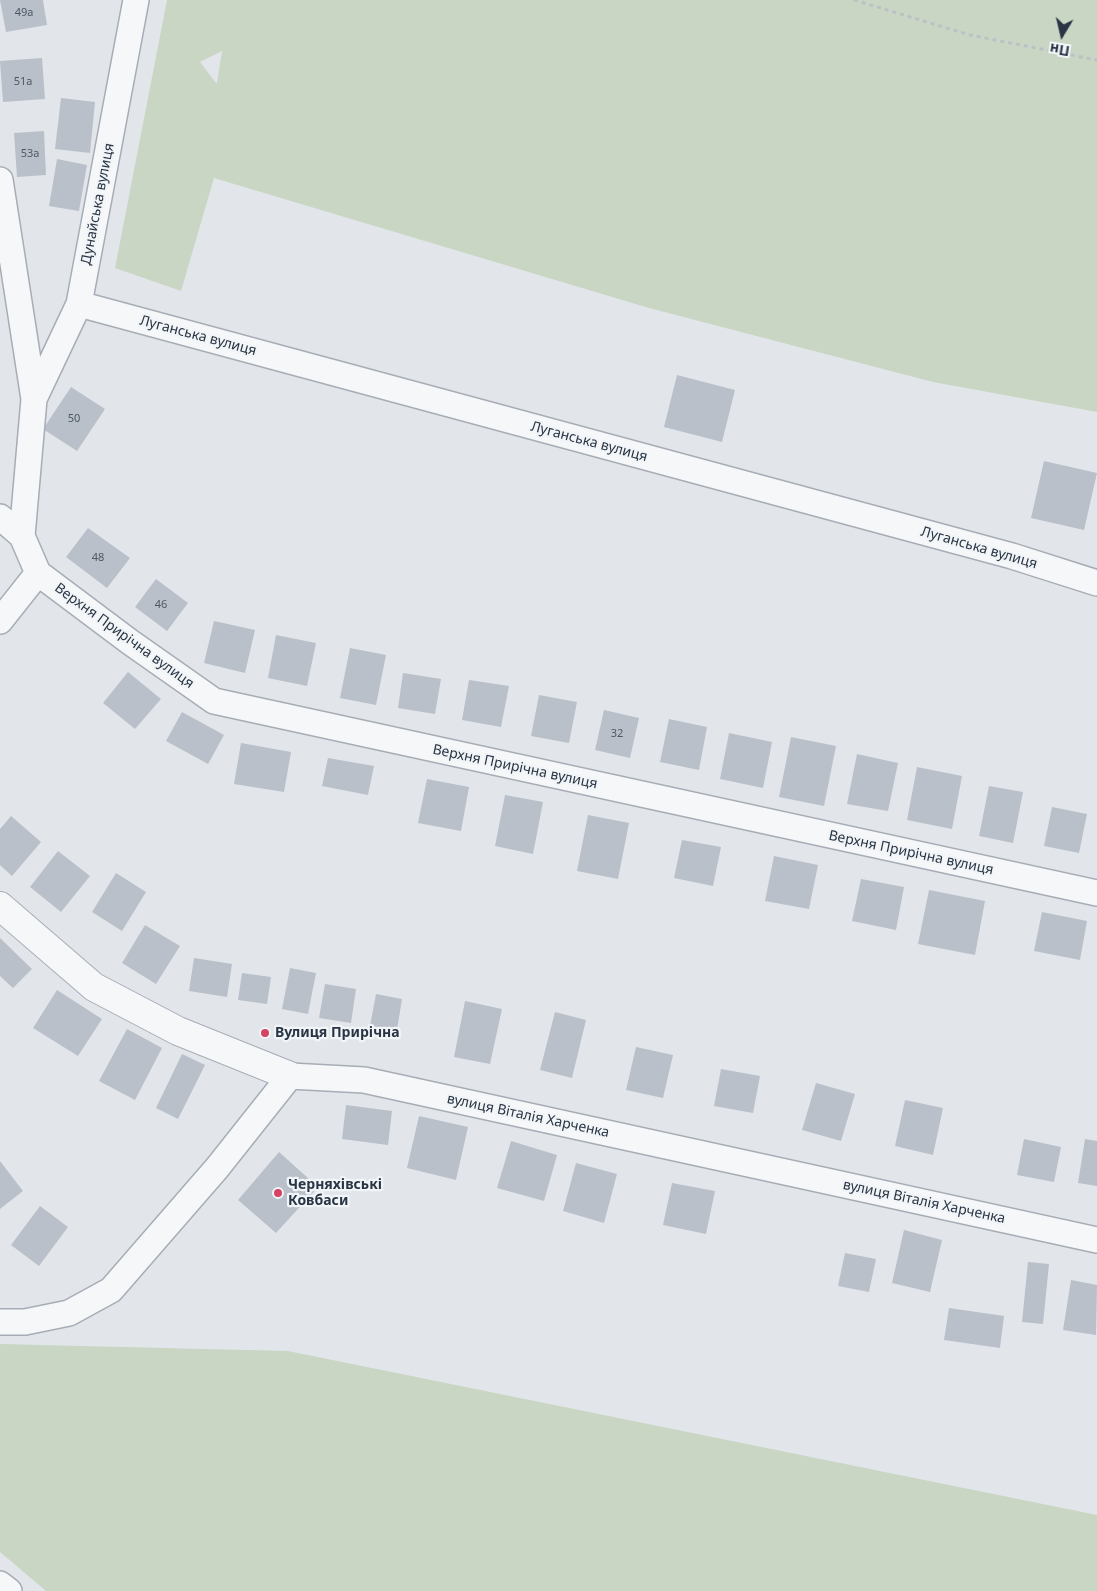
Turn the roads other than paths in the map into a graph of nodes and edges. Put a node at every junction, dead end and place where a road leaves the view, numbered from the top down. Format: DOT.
graph roads {
  1 [pos="136,0"];
  2 [pos="0,180"];
  3 [pos="79,304"];
  4 [pos="34,399"];
  5 [pos="0,517"];
  6 [pos="22,536"];
  7 [pos="38,573"];
  8 [pos="1097,583"];
  9 [pos="0,621"];
  10 [pos="1097,893"];
  11 [pos="0,906"];
  12 [pos="290,1076"];
  13 [pos="1097,1240"];
  14 [pos="0,1322"];
  15 [pos="0,1584"];
  16 [pos="9,1591"];
  1 -- 3 [label="street, Дунайська вулиця"];
  2 -- 4 [label="street"];
  3 -- 4 [label="street, Дунайська вулиця"];
  3 -- 8 [label="street, Луганська вулиця"];
  4 -- 6 [label="street"];
  5 -- 6 [label="street, Верхня Прирічна вулиця"];
  6 -- 7 [label="street, Верхня Прирічна вулиця"];
  7 -- 9 [label="street"];
  7 -- 10 [label="street, Верхня Прирічна вулиця"];
  11 -- 12 [label="street, вулиця Віталія Харченка"];
  12 -- 13 [label="street, вулиця Віталія Харченка"];
  12 -- 14 [label="street"];
  15 -- 16 [label="street"];
}
